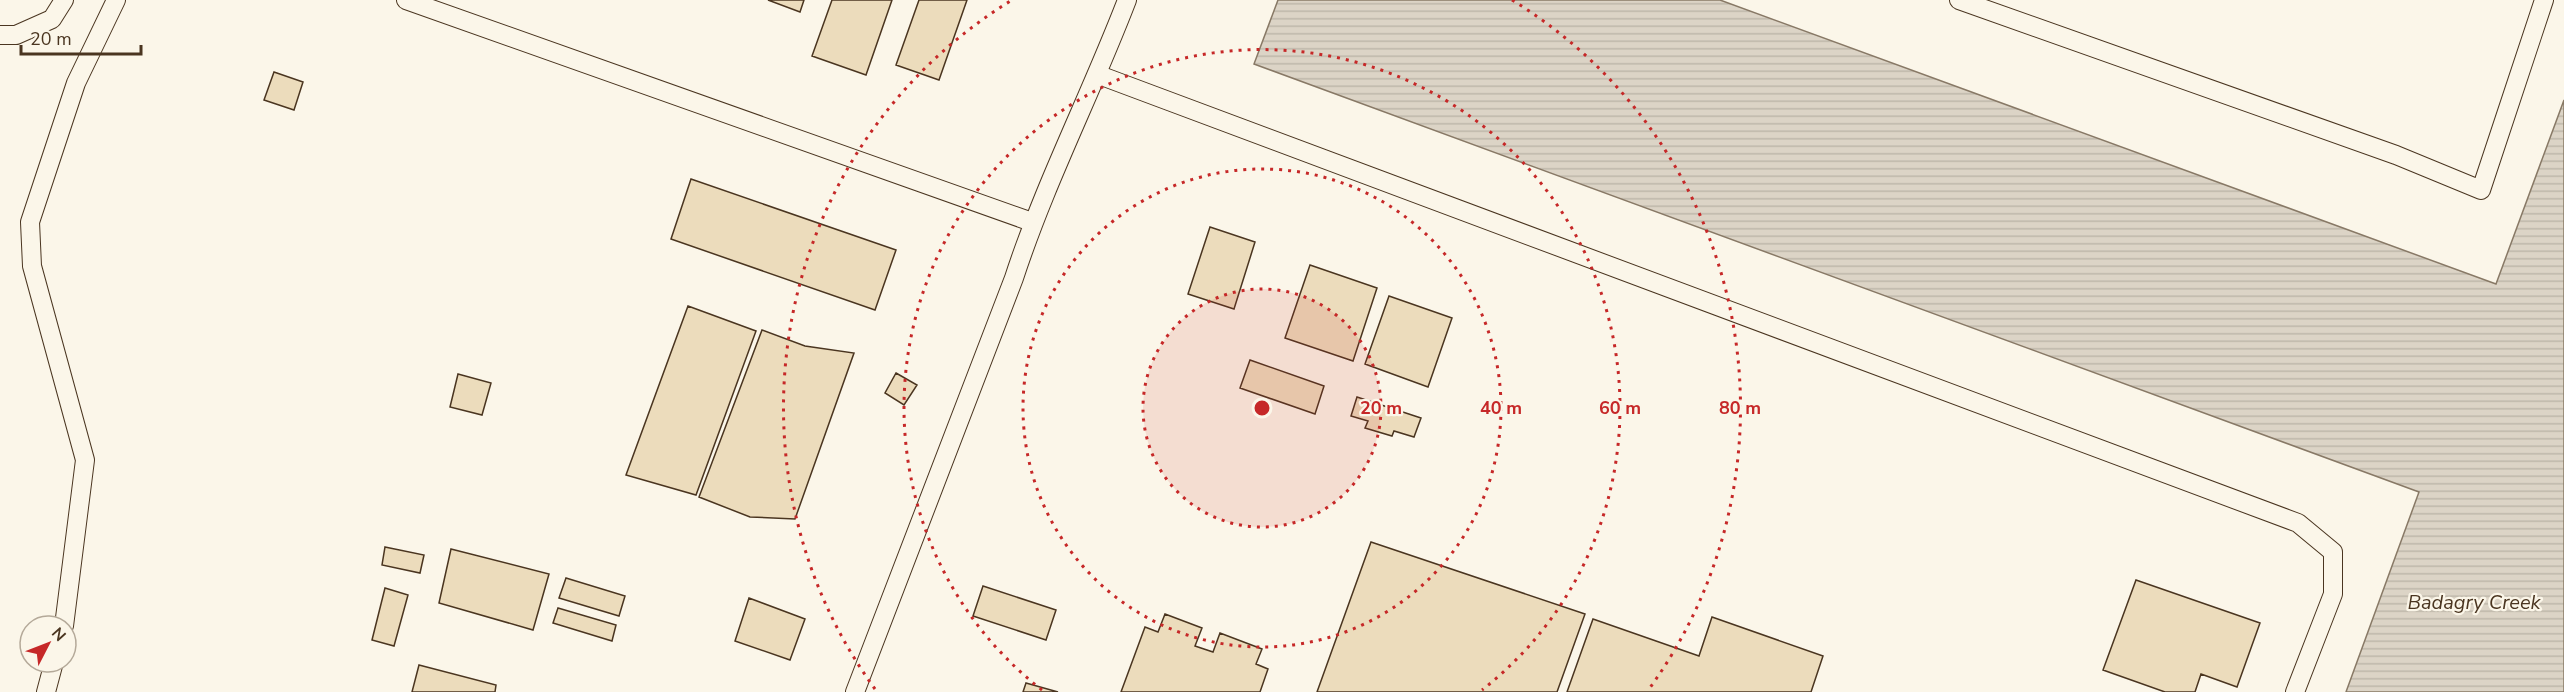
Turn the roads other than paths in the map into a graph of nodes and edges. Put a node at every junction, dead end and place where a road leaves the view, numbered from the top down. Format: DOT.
graph roads {
  1 [pos="64,0"];
  2 [pos="116,0"];
  3 [pos="406,0"];
  4 [pos="1127,0"];
  5 [pos="1959,0"];
  6 [pos="2544,0"];
  7 [pos="0,35"];
  8 [pos="1099,75"];
  9 [pos="1032,222"];
  10 [pos="66,614"];
  11 [pos="51,674"];
  12 [pos="46,692"];
  13 [pos="855,692"];
  14 [pos="2295,692"];
  1 -- 7 [label="lane"];
  2 -- 10 [label="lane"];
  3 -- 9 [label="lane"];
  4 -- 8 [label="lane"];
  5 -- 6 [label="lane"];
  8 -- 9 [label="lane"];
  8 -- 14 [label="lane"];
  9 -- 13 [label="lane"];
  11 -- 12 [label="lane"];
}
